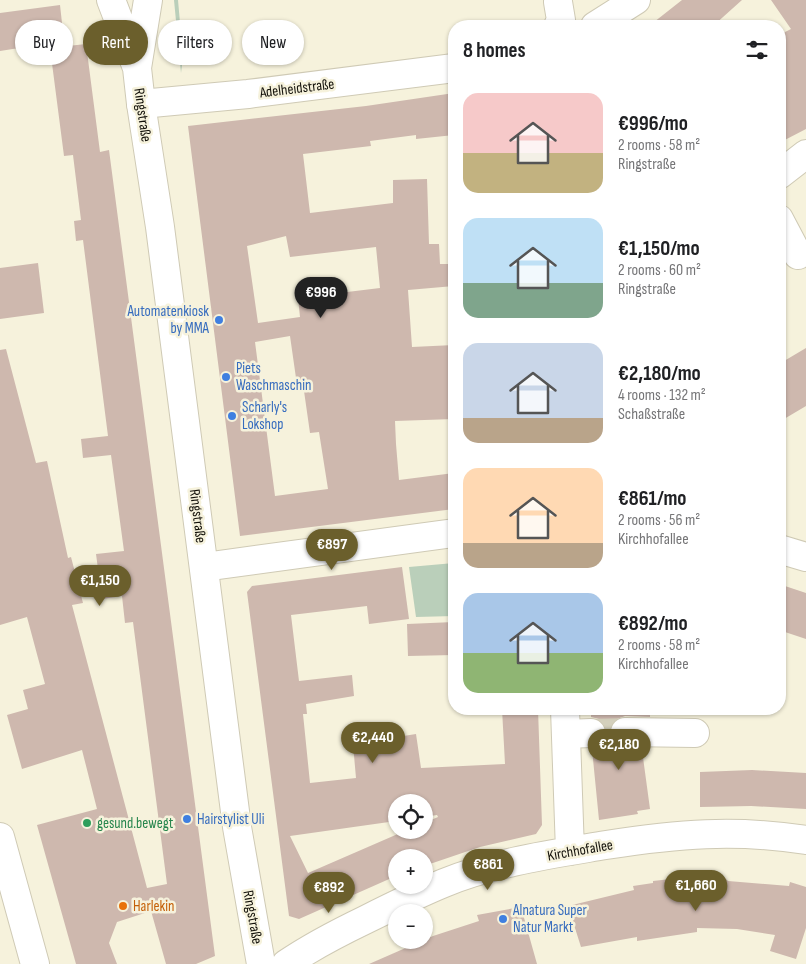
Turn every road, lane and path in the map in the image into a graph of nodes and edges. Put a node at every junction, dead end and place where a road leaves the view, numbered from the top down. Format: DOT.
graph roads {
  1 [pos="111,0"];
  2 [pos="148,0"];
  3 [pos="636,0"];
  4 [pos="604,20"];
  5 [pos="137,68"];
  6 [pos="448,69"];
  7 [pos="141,104"];
  8 [pos="806,154"];
  9 [pos="786,170"];
  10 [pos="786,233"];
  11 [pos="798,256"];
  12 [pos="448,534"];
  13 [pos="786,551"];
  14 [pos="806,558"];
  15 [pos="204,567"];
  16 [pos="574,725"];
  17 [pos="625,732"];
  18 [pos="695,733"];
  19 [pos="0,837"];
  20 [pos="806,840"];
  21 [pos="570,851"];
  22 [pos="36,964"];
  23 [pos="261,964"];
  24 [pos="286,964"];
  1 -- 5 [label="street, Ringstraße"];
  2 -- 5 [label="street, Ringstraße"];
  3 -- 4 [label="street"];
  5 -- 7 [label="street, Ringstraße"];
  6 -- 7 [label="street, Adelheidstraße"];
  7 -- 15 [label="street, Ringstraße"];
  8 -- 9 [label="street"];
  10 -- 11 [label="street"];
  12 -- 15 [label="street"];
  13 -- 14 [label="street"];
  15 -- 23 [label="street, Ringstraße"];
  16 -- 21 [label="street"];
  17 -- 18 [label="street"];
  19 -- 22 [label="street"];
  20 -- 21 [label="street, Kirchhofallee"];
  21 -- 24 [label="street, Kirchhofallee"];
}
